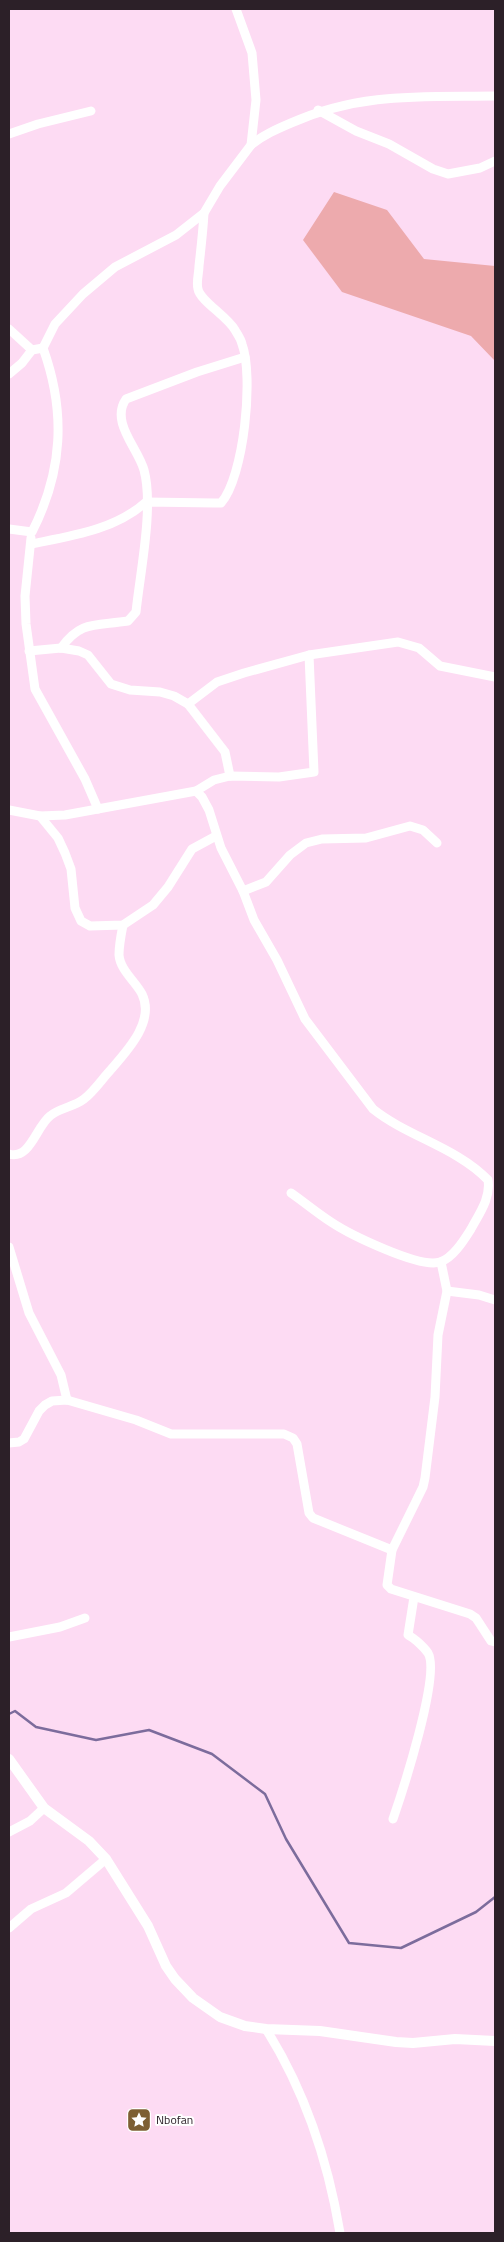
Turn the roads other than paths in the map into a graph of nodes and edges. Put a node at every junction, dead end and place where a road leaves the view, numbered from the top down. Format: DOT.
graph roads {
  1 [pos="236,9"];
  2 [pos="495,96"];
  3 [pos="318,110"];
  4 [pos="91,111"];
  5 [pos="9,134"];
  6 [pos="251,145"];
  7 [pos="495,161"];
  8 [pos="204,213"];
  9 [pos="9,329"];
  10 [pos="43,348"];
  11 [pos="32,350"];
  12 [pos="245,357"];
  13 [pos="9,374"];
  14 [pos="146,502"];
  15 [pos="9,528"];
  16 [pos="32,532"];
  17 [pos="31,544"];
  18 [pos="61,648"];
  19 [pos="29,651"];
  20 [pos="309,654"];
  21 [pos="495,677"];
  22 [pos="188,704"];
  23 [pos="230,776"];
  24 [pos="196,791"];
  25 [pos="98,809"];
  26 [pos="9,810"];
  27 [pos="40,816"];
  28 [pos="216,836"];
  29 [pos="437,843"];
  30 [pos="243,891"];
  31 [pos="123,925"];
  32 [pos="9,1154"];
  33 [pos="291,1193"];
  34 [pos="9,1247"];
  35 [pos="441,1262"];
  36 [pos="446,1291"];
  37 [pos="495,1300"];
  38 [pos="67,1400"];
  39 [pos="9,1443"];
  40 [pos="392,1550"];
  41 [pos="414,1596"];
  42 [pos="85,1618"];
  43 [pos="9,1637"];
  44 [pos="495,1642"];
  45 [pos="9,1759"];
  46 [pos="44,1808"];
  47 [pos="392,1820"];
  48 [pos="9,1832"];
  49 [pos="106,1859"];
  50 [pos="9,1928"];
  51 [pos="266,2029"];
  52 [pos="495,2041"];
  53 [pos="340,2233"];
  1 -- 6 [label="street"];
  2 -- 3 [label="street"];
  3 -- 6 [label="street"];
  3 -- 7 [label="street"];
  4 -- 5 [label="street"];
  6 -- 8 [label="street"];
  8 -- 10 [label="street"];
  8 -- 12 [label="street"];
  9 -- 11 [label="street"];
  10 -- 11 [label="street"];
  10 -- 16 [label="street"];
  11 -- 13 [label="street"];
  12 -- 14 [label="street"];
  12 -- 14 [label="street"];
  14 -- 17 [label="street"];
  14 -- 18 [label="street"];
  15 -- 16 [label="street"];
  16 -- 17 [label="street"];
  17 -- 19 [label="street"];
  18 -- 19 [label="street"];
  18 -- 22 [label="street"];
  19 -- 25 [label="street"];
  20 -- 21 [label="street"];
  20 -- 22 [label="street"];
  20 -- 23 [label="street"];
  22 -- 23 [label="street"];
  23 -- 24 [label="street"];
  24 -- 25 [label="street"];
  24 -- 28 [label="street"];
  25 -- 27 [label="street"];
  26 -- 27 [label="street"];
  27 -- 31 [label="street"];
  28 -- 30 [label="street"];
  28 -- 31 [label="street"];
  29 -- 30 [label="street"];
  30 -- 35 [label="street"];
  31 -- 32 [label="street"];
  33 -- 35 [label="street"];
  34 -- 38 [label="street"];
  35 -- 36 [label="street"];
  36 -- 37 [label="street"];
  36 -- 40 [label="street"];
  38 -- 39 [label="street"];
  38 -- 40 [label="street"];
  40 -- 41 [label="street"];
  41 -- 44 [label="street"];
  41 -- 47 [label="street"];
  42 -- 43 [label="street"];
  45 -- 46 [label="street"];
  46 -- 48 [label="street"];
  46 -- 49 [label="street"];
  49 -- 50 [label="street"];
  49 -- 51 [label="street"];
  51 -- 52 [label="street"];
  51 -- 53 [label="street"];
}
